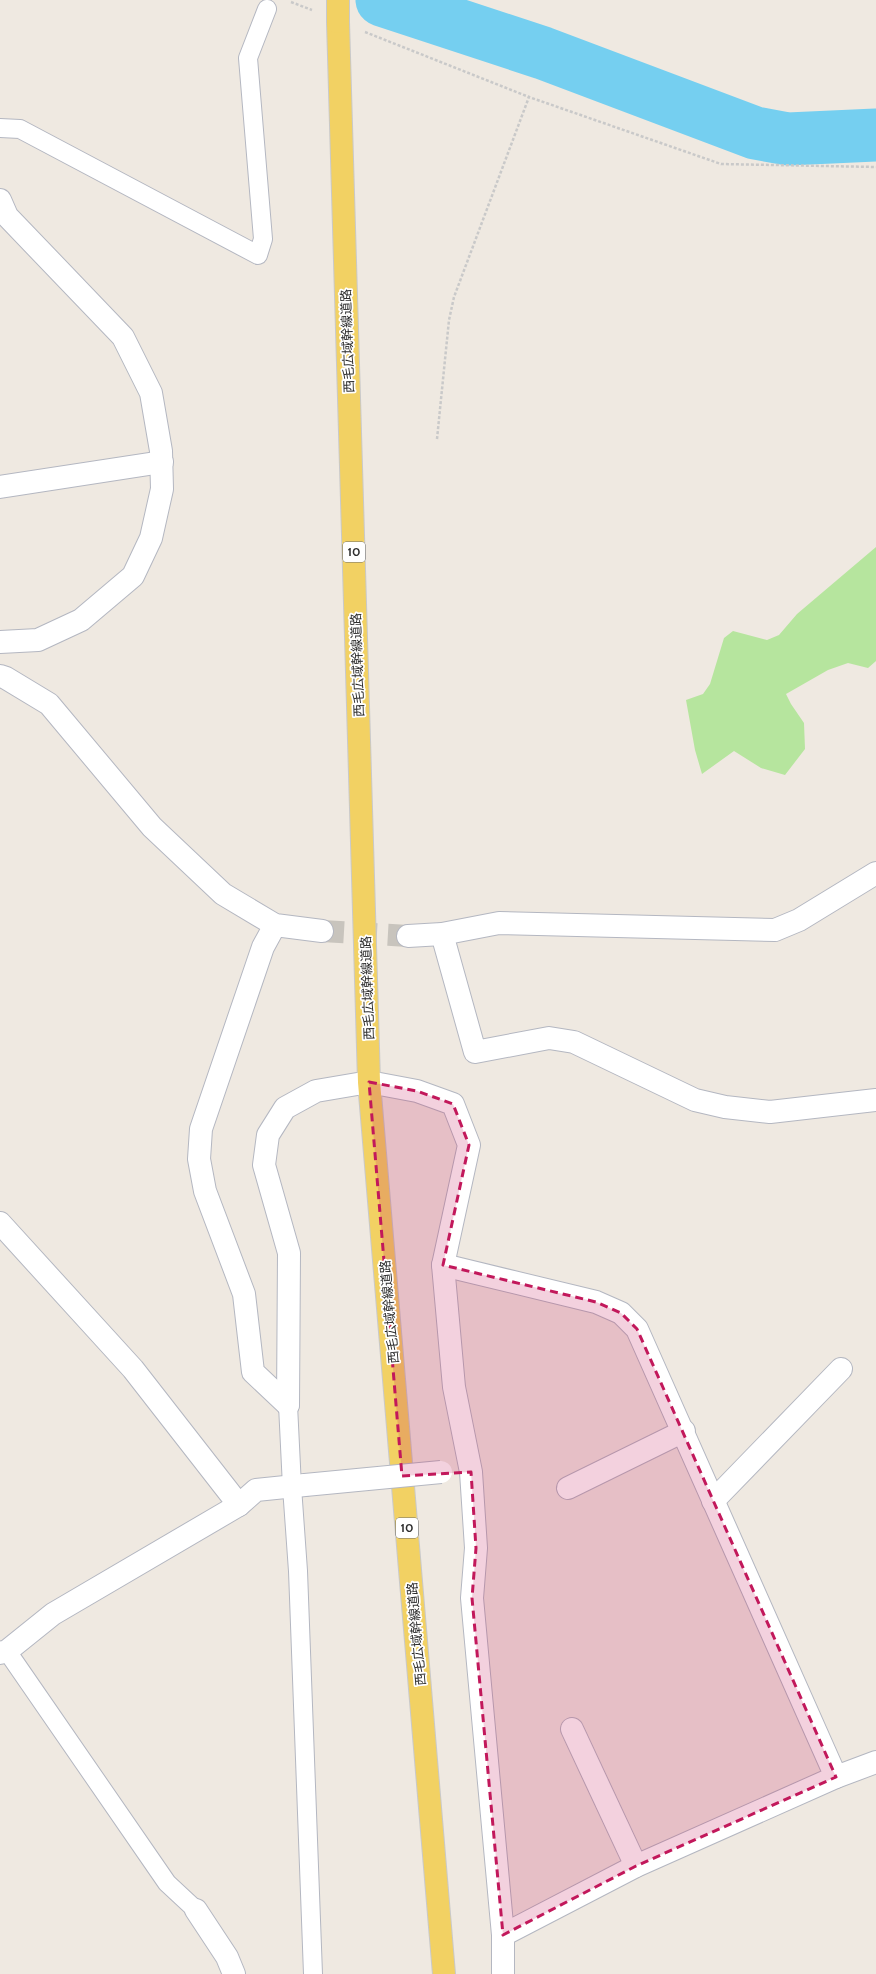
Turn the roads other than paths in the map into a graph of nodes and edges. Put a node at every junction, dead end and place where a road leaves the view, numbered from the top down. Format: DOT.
graph roads {
  1 [pos="338,0"];
  2 [pos="267,9"];
  3 [pos="0,128"];
  4 [pos="0,200"];
  5 [pos="162,462"];
  6 [pos="0,487"];
  7 [pos="0,642"];
  8 [pos="0,676"];
  9 [pos="876,873"];
  10 [pos="275,925"];
  11 [pos="322,931"];
  12 [pos="442,934"];
  13 [pos="408,936"];
  14 [pos="369,1082"];
  15 [pos="876,1100"];
  16 [pos="0,1223"];
  17 [pos="443,1265"];
  18 [pos="841,1369"];
  19 [pos="288,1405"];
  20 [pos="684,1431"];
  21 [pos="471,1472"];
  22 [pos="298,1486"];
  23 [pos="568,1488"];
  24 [pos="713,1501"];
  25 [pos="239,1505"];
  26 [pos="3,1652"];
  27 [pos="572,1729"];
  28 [pos="876,1762"];
  29 [pos="836,1777"];
  30 [pos="636,1866"];
  31 [pos="196,1910"];
  32 [pos="502,1936"];
  33 [pos="234,1974"];
  34 [pos="313,1974"];
  35 [pos="444,1974"];
  36 [pos="503,1974"];
  1 -- 14 [label="main road, 西毛広域幹線道路 / 10, bridge"];
  2 -- 3 [label="lane"];
  4 -- 5 [label="street"];
  5 -- 6 [label="street"];
  5 -- 7 [label="street"];
  8 -- 10 [label="street"];
  9 -- 12 [label="street"];
  10 -- 11 [label="street"];
  10 -- 19 [label="street"];
  12 -- 13 [label="street"];
  12 -- 15 [label="street"];
  14 -- 17 [label="street"];
  14 -- 19 [label="street"];
  14 -- 35 [label="main road, 西毛広域幹線道路 / 10"];
  16 -- 25 [label="street"];
  17 -- 20 [label="street"];
  17 -- 21 [label="street"];
  18 -- 24 [label="street"];
  19 -- 22 [label="lane"];
  20 -- 23 [label="street"];
  20 -- 24 [label="street"];
  21 -- 22 [label="street, bridge"];
  21 -- 32 [label="street"];
  22 -- 25 [label="street"];
  22 -- 34 [label="lane"];
  24 -- 29 [label="street"];
  25 -- 26 [label="street"];
  26 -- 31 [label="lane"];
  27 -- 30 [label="street"];
  28 -- 29 [label="street"];
  29 -- 30 [label="street"];
  30 -- 32 [label="street"];
  31 -- 33 [label="street"];
  32 -- 36 [label="street"];
}
